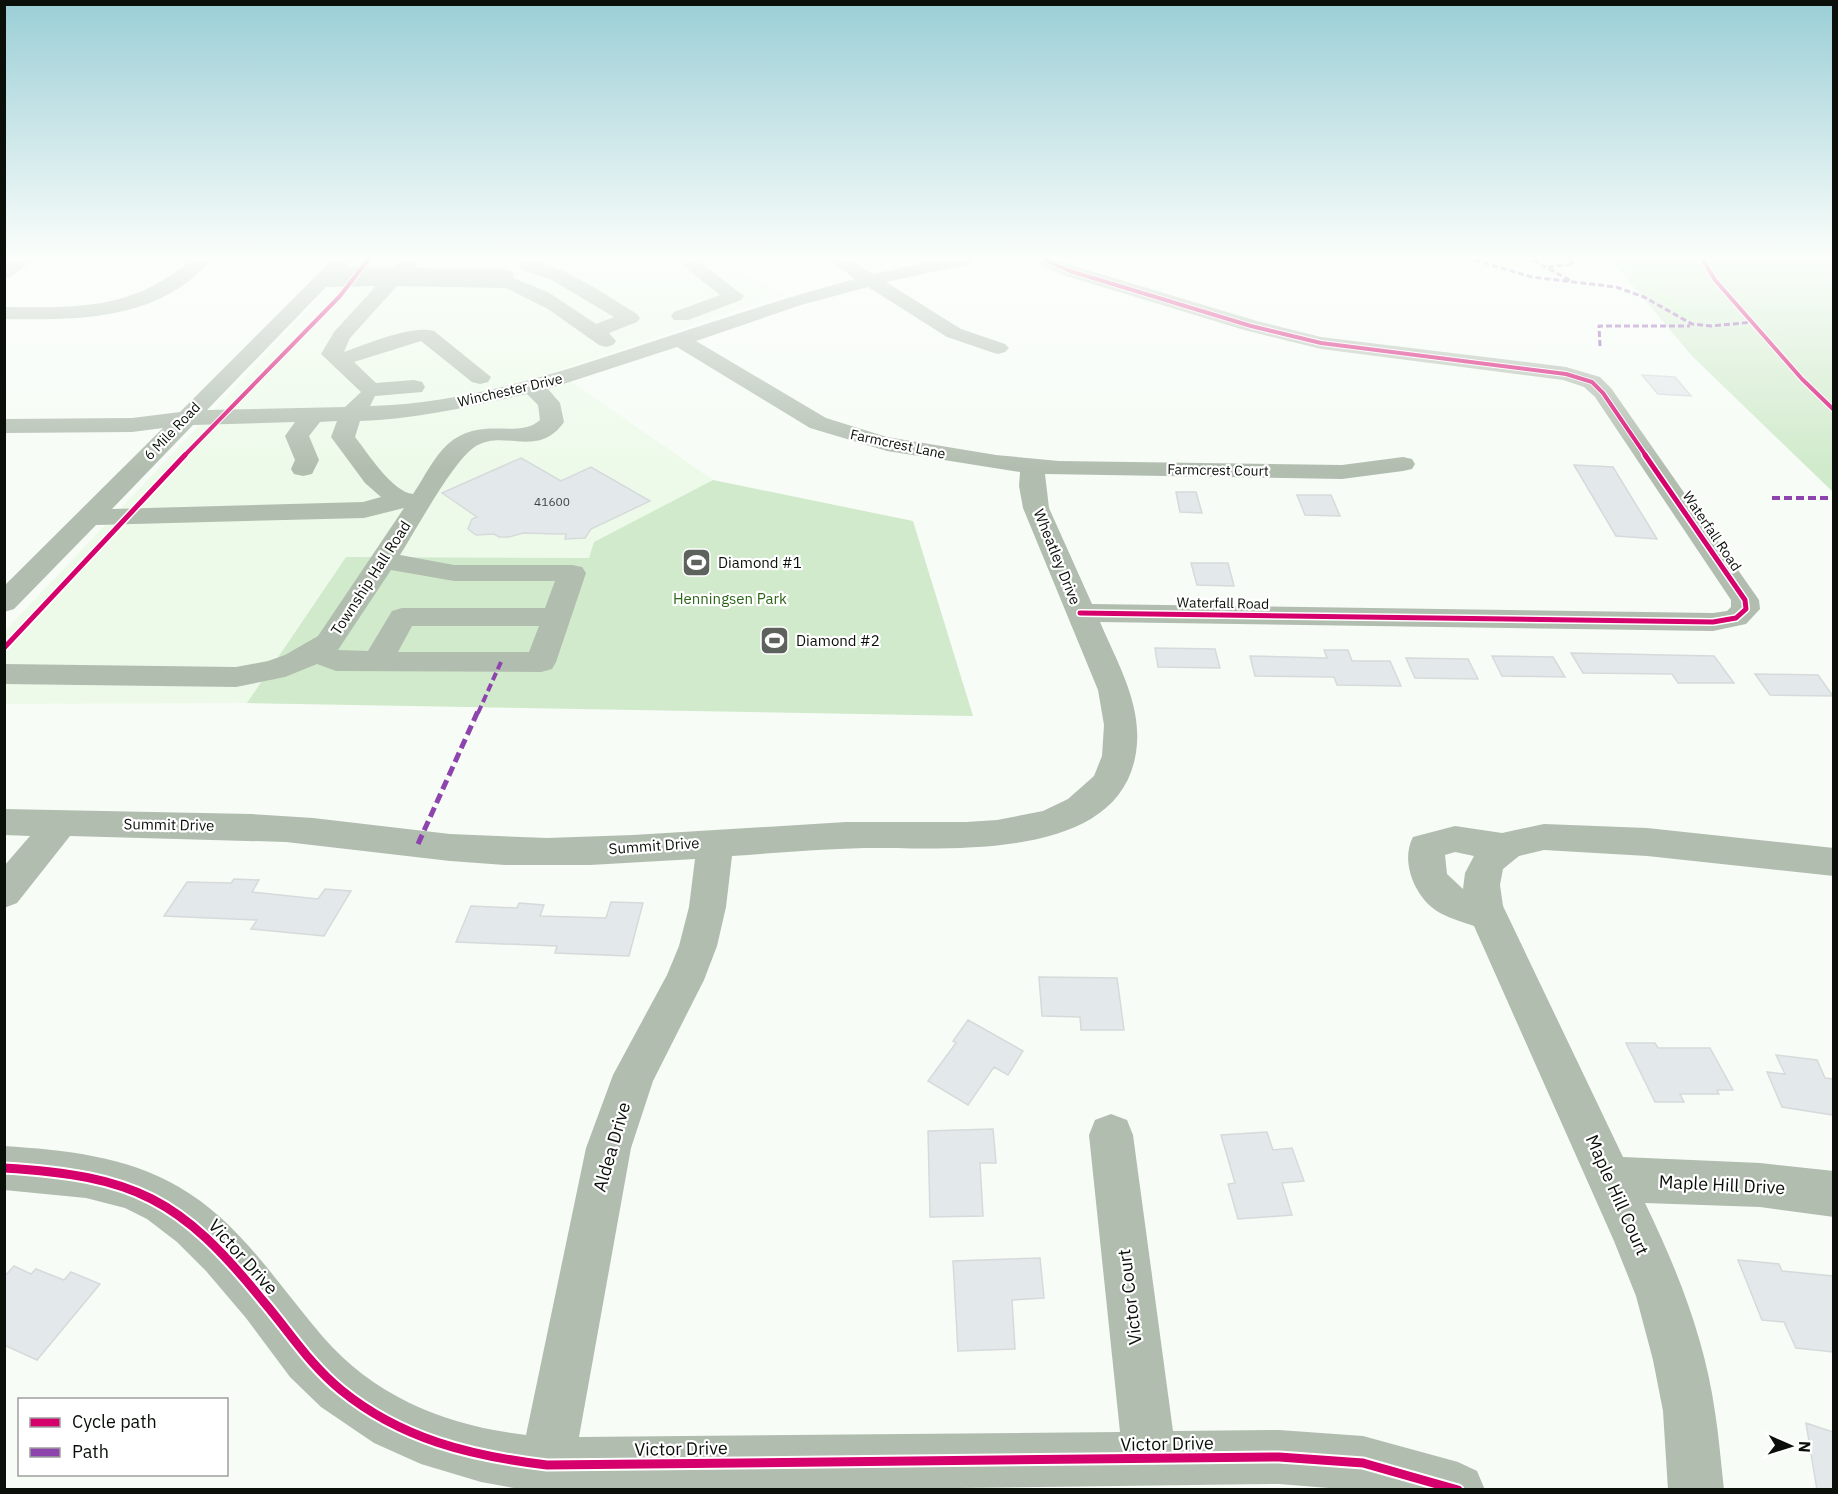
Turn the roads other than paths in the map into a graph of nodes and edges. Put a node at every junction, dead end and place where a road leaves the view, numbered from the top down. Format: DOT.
graph roads {
  1 [pos="273,330"];
  2 [pos="347,330"];
  3 [pos="584,330"];
  4 [pos="611,330"];
  5 [pos="634,330"];
  6 [pos="710,330"];
  7 [pos="949,330"];
  8 [pos="1267,330"];
  9 [pos="595,340"];
  10 [pos="680,340"];
  11 [pos="998,348"];
  12 [pos="339,360"];
  13 [pos="533,387"];
  14 [pos="371,390"];
  15 [pos="4,406"];
  16 [pos="351,414"];
  17 [pos="313,415"];
  18 [pos="184,418"];
  19 [pos="4,426"];
  20 [pos="1403,464"];
  21 [pos="1033,466"];
  22 [pos="409,501"];
  23 [pos="271,514"];
  24 [pos="88,517"];
  25 [pos="383,560"];
  26 [pos="4,603"];
  27 [pos="1080,613"];
  28 [pos="557,617"];
  29 [pos="316,652"];
  30 [pos="378,661"];
  31 [pos="4,674"];
  32 [pos="4,822"];
  33 [pos="61,823"];
  34 [pos="715,842"];
  35 [pos="1505,847"];
  36 [pos="1833,862"];
  37 [pos="4,893"];
  38 [pos="1489,916"];
  39 [pos="1111,1135"];
  40 [pos="4,1168"];
  41 [pos="1610,1179"];
  42 [pos="1833,1194"];
  43 [pos="1150,1459"];
  44 [pos="547,1465"];
  45 [pos="1458,1490"];
  46 [pos="1696,1490"];
  1 -- 18 [label="street, 6 Mile Road"];
  2 -- 12 [label="street"];
  3 -- 9 [label="street"];
  4 -- 9 [label="street"];
  5 -- 9 [label="street"];
  6 -- 10 [label="street, Winchester Drive"];
  7 -- 11 [label="street"];
  8 -- 27 [label="street, Waterfall Road"];
  10 -- 13 [label="street, Winchester Drive"];
  10 -- 21 [label="street, Farmcrest Lane"];
  12 -- 14 [label="street"];
  12 -- 14 [label="street"];
  13 -- 16 [label="street, Winchester Drive"];
  13 -- 22 [label="street, Township Hall Road"];
  14 -- 16 [label="street"];
  15 -- 18 [label="street, Winchester Drive"];
  16 -- 17 [label="street, Winchester Drive"];
  16 -- 22 [label="street"];
  17 -- 18 [label="street, Winchester Drive"];
  17 -- 23 [label="street"];
  18 -- 19 [label="street, Winchester Drive"];
  18 -- 24 [label="street, 6 Mile Road"];
  20 -- 21 [label="street, Farmcrest Court"];
  21 -- 27 [label="street, Wheatley Drive"];
  22 -- 23 [label="street"];
  22 -- 25 [label="street, Township Hall Road"];
  23 -- 24 [label="street"];
  24 -- 26 [label="street, 6 Mile Road"];
  25 -- 28 [label="street"];
  25 -- 29 [label="street, Township Hall Road"];
  27 -- 34 [label="street, Summit Drive"];
  28 -- 30 [label="street"];
  28 -- 30 [label="street"];
  29 -- 30 [label="street"];
  29 -- 31 [label="street, Township Hall Road"];
  32 -- 33 [label="street, Summit Drive"];
  33 -- 34 [label="street, Summit Drive"];
  33 -- 37 [label="street"];
  34 -- 44 [label="street, Aldea Drive"];
  35 -- 36 [label="street"];
  35 -- 38 [label="street, Maple Hill Court"];
  35 -- 38 [label="street"];
  38 -- 41 [label="street, Maple Hill Court"];
  39 -- 43 [label="street, Victor Court"];
  40 -- 44 [label="street, Victor Drive"];
  41 -- 42 [label="street, Maple Hill Drive"];
  41 -- 46 [label="street, Maple Hill Court"];
  43 -- 44 [label="street, Victor Drive"];
  43 -- 45 [label="street, Victor Drive"];
}
